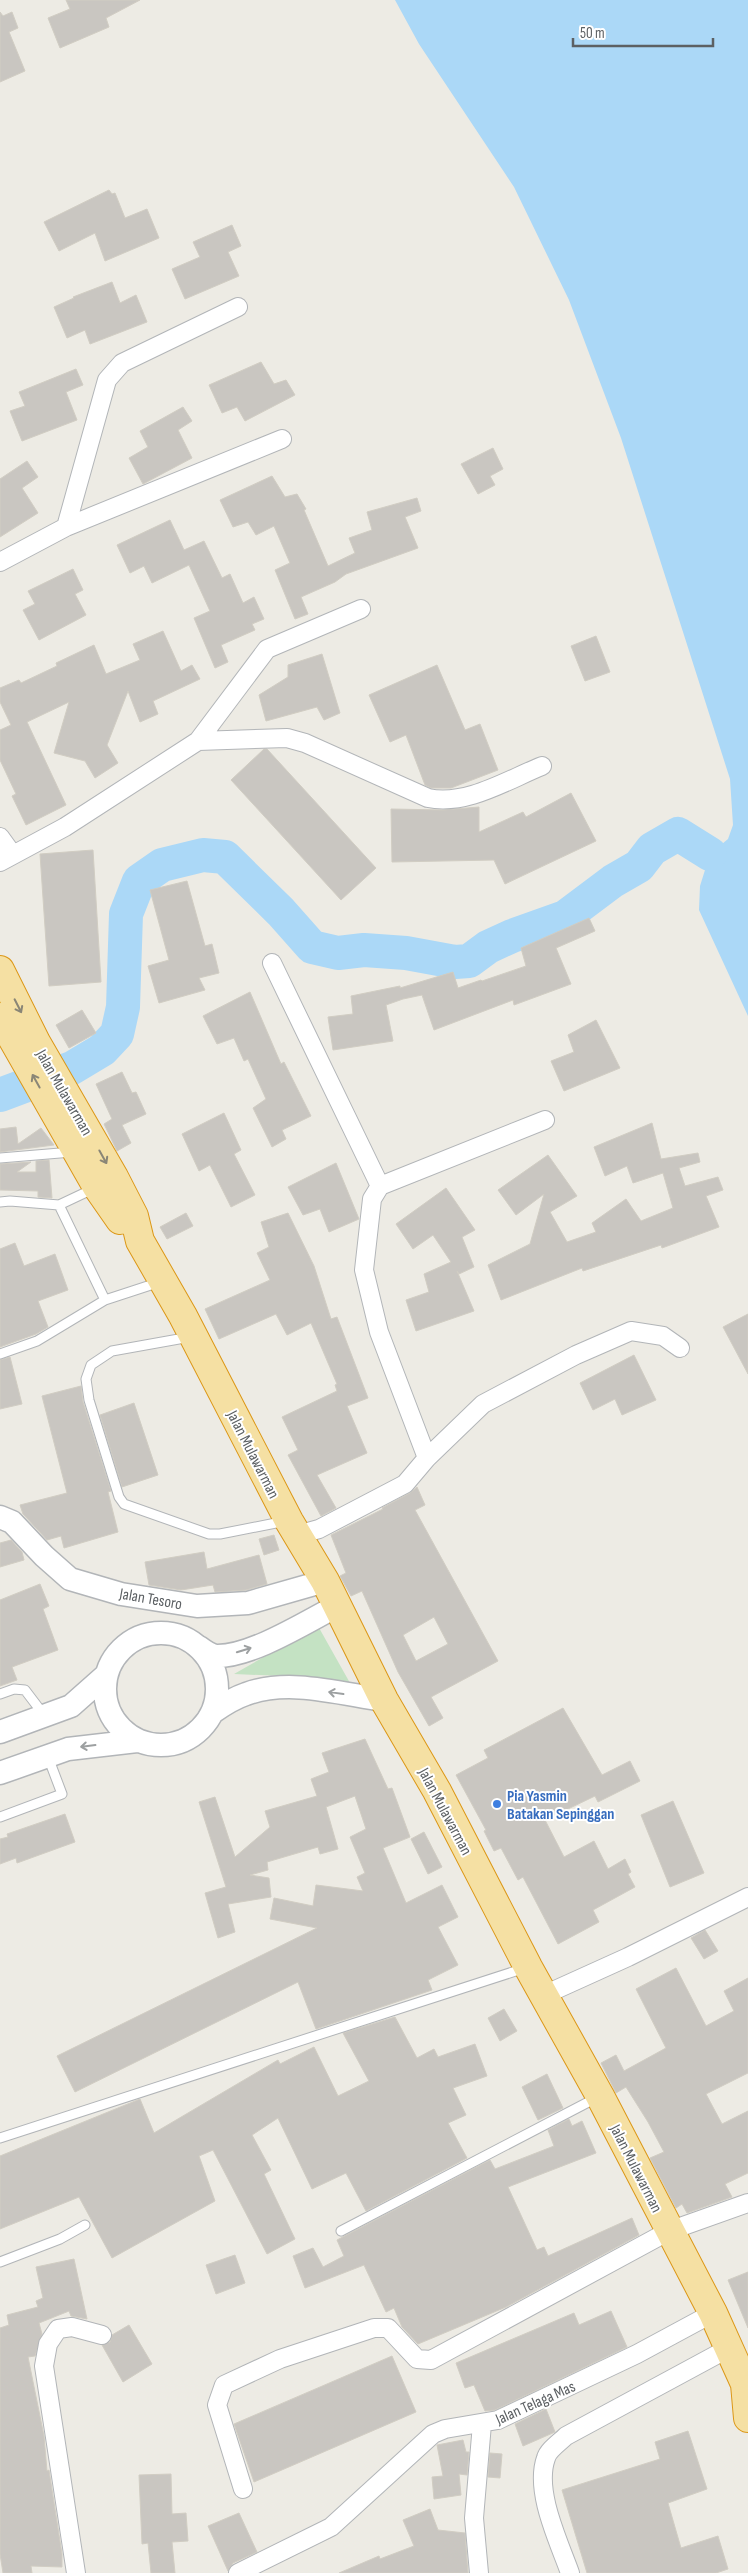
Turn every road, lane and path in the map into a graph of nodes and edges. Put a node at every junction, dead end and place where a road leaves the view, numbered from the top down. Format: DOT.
graph roads {
  1 [pos="238,308"];
  2 [pos="282,439"];
  3 [pos="66,527"];
  4 [pos="0,562"];
  5 [pos="361,609"];
  6 [pos="198,741"];
  7 [pos="542,766"];
  8 [pos="0,837"];
  9 [pos="7,858"];
  10 [pos="272,963"];
  11 [pos="0,970"];
  12 [pos="0,1017"];
  13 [pos="28,1047"];
  14 [pos="61,1105"];
  15 [pos="546,1120"];
  16 [pos="77,1152"];
  17 [pos="0,1158"];
  18 [pos="380,1186"];
  19 [pos="97,1187"];
  20 [pos="0,1202"];
  21 [pos="59,1206"];
  22 [pos="140,1241"];
  23 [pos="162,1281"];
  24 [pos="105,1300"];
  25 [pos="193,1336"];
  26 [pos="680,1348"];
  27 [pos="0,1354"];
  28 [pos="427,1458"];
  29 [pos="0,1517"];
  30 [pos="293,1528"];
  31 [pos="325,1581"];
  32 [pos="338,1606"];
  33 [pos="198,1647"];
  34 [pos="106,1675"];
  35 [pos="0,1694"];
  36 [pos="384,1700"];
  37 [pos="213,1712"];
  38 [pos="44,1716"];
  39 [pos="0,1732"];
  40 [pos="137,1741"];
  41 [pos="48,1757"];
  42 [pos="0,1773"];
  43 [pos="0,1817"];
  44 [pos="748,1897"];
  45 [pos="528,1967"];
  46 [pos="544,1995"];
  47 [pos="600,2096"];
  48 [pos="0,2138"];
  49 [pos="748,2203"];
  50 [pos="85,2225"];
  51 [pos="341,2231"];
  52 [pos="670,2231"];
  53 [pos="0,2262"];
  54 [pos="713,2313"];
  55 [pos="102,2335"];
  56 [pos="728,2348"];
  57 [pos="746,2386"];
  58 [pos="748,2418"];
  59 [pos="482,2424"];
  60 [pos="243,2488"];
  61 [pos="76,2573"];
  62 [pos="238,2573"];
  63 [pos="479,2573"];
  64 [pos="570,2573"];
  1 -- 3 [label="street"];
  2 -- 3 [label="street"];
  3 -- 4 [label="street"];
  5 -- 6 [label="street"];
  6 -- 7 [label="street"];
  6 -- 9 [label="street"];
  8 -- 9 [label="street"];
  10 -- 18 [label="street"];
  11 -- 13 [label="highway, Jalan Mulawarman, one-way"];
  12 -- 13 [label="highway, Jalan Mulawarman"];
  13 -- 14 [label="highway, Jalan Mulawarman"];
  14 -- 16 [label="highway, Jalan Mulawarman"];
  14 -- 22 [label="highway, Jalan Mulawarman, one-way"];
  15 -- 18 [label="street"];
  16 -- 17 [label="lane"];
  16 -- 19 [label="highway, Jalan Mulawarman"];
  18 -- 28 [label="street"];
  19 -- 21 [label="lane"];
  19 -- 22 [label="highway, Jalan Mulawarman"];
  20 -- 21 [label="lane"];
  21 -- 24 [label="lane"];
  22 -- 23 [label="highway, Jalan Mulawarman"];
  23 -- 24 [label="lane"];
  23 -- 25 [label="highway, Jalan Mulawarman"];
  24 -- 27 [label="lane"];
  25 -- 30 [label="highway, Jalan Mulawarman"];
  25 -- 30 [label="lane"];
  26 -- 28 [label="street"];
  28 -- 30 [label="street"];
  29 -- 31 [label="street, Jalan Tesoro"];
  30 -- 31 [label="highway, Jalan Mulawarman"];
  31 -- 32 [label="highway, Jalan Mulawarman"];
  33 -- 32 [label="street, one-way"];
  32 -- 36 [label="highway, Jalan Mulawarman"];
  33 -- 34 [label="street"];
  33 -- 37 [label="street"];
  34 -- 38 [label="street"];
  34 -- 40 [label="street"];
  35 -- 38 [label="lane"];
  36 -- 37 [label="street, one-way"];
  36 -- 45 [label="highway, Jalan Mulawarman"];
  37 -- 40 [label="street"];
  38 -- 39 [label="street"];
  40 -- 41 [label="street, one-way"];
  41 -- 42 [label="street"];
  41 -- 43 [label="lane"];
  44 -- 46 [label="street"];
  45 -- 46 [label="highway, Jalan Mulawarman"];
  45 -- 48 [label="lane"];
  46 -- 47 [label="highway, Jalan Mulawarman"];
  47 -- 51 [label="lane"];
  47 -- 52 [label="highway, Jalan Mulawarman"];
  49 -- 52 [label="street"];
  50 -- 53 [label="lane"];
  52 -- 54 [label="highway, Jalan Mulawarman"];
  52 -- 60 [label="street"];
  54 -- 56 [label="highway, Jalan Mulawarman"];
  54 -- 59 [label="street, Jalan Telaga Mas"];
  55 -- 61 [label="street"];
  56 -- 57 [label="highway, Jalan Mulawarman"];
  56 -- 64 [label="street"];
  57 -- 58 [label="highway, Jalan Mulawarman"];
  59 -- 62 [label="street, Jalan Telaga Mas"];
  59 -- 63 [label="street"];
}
